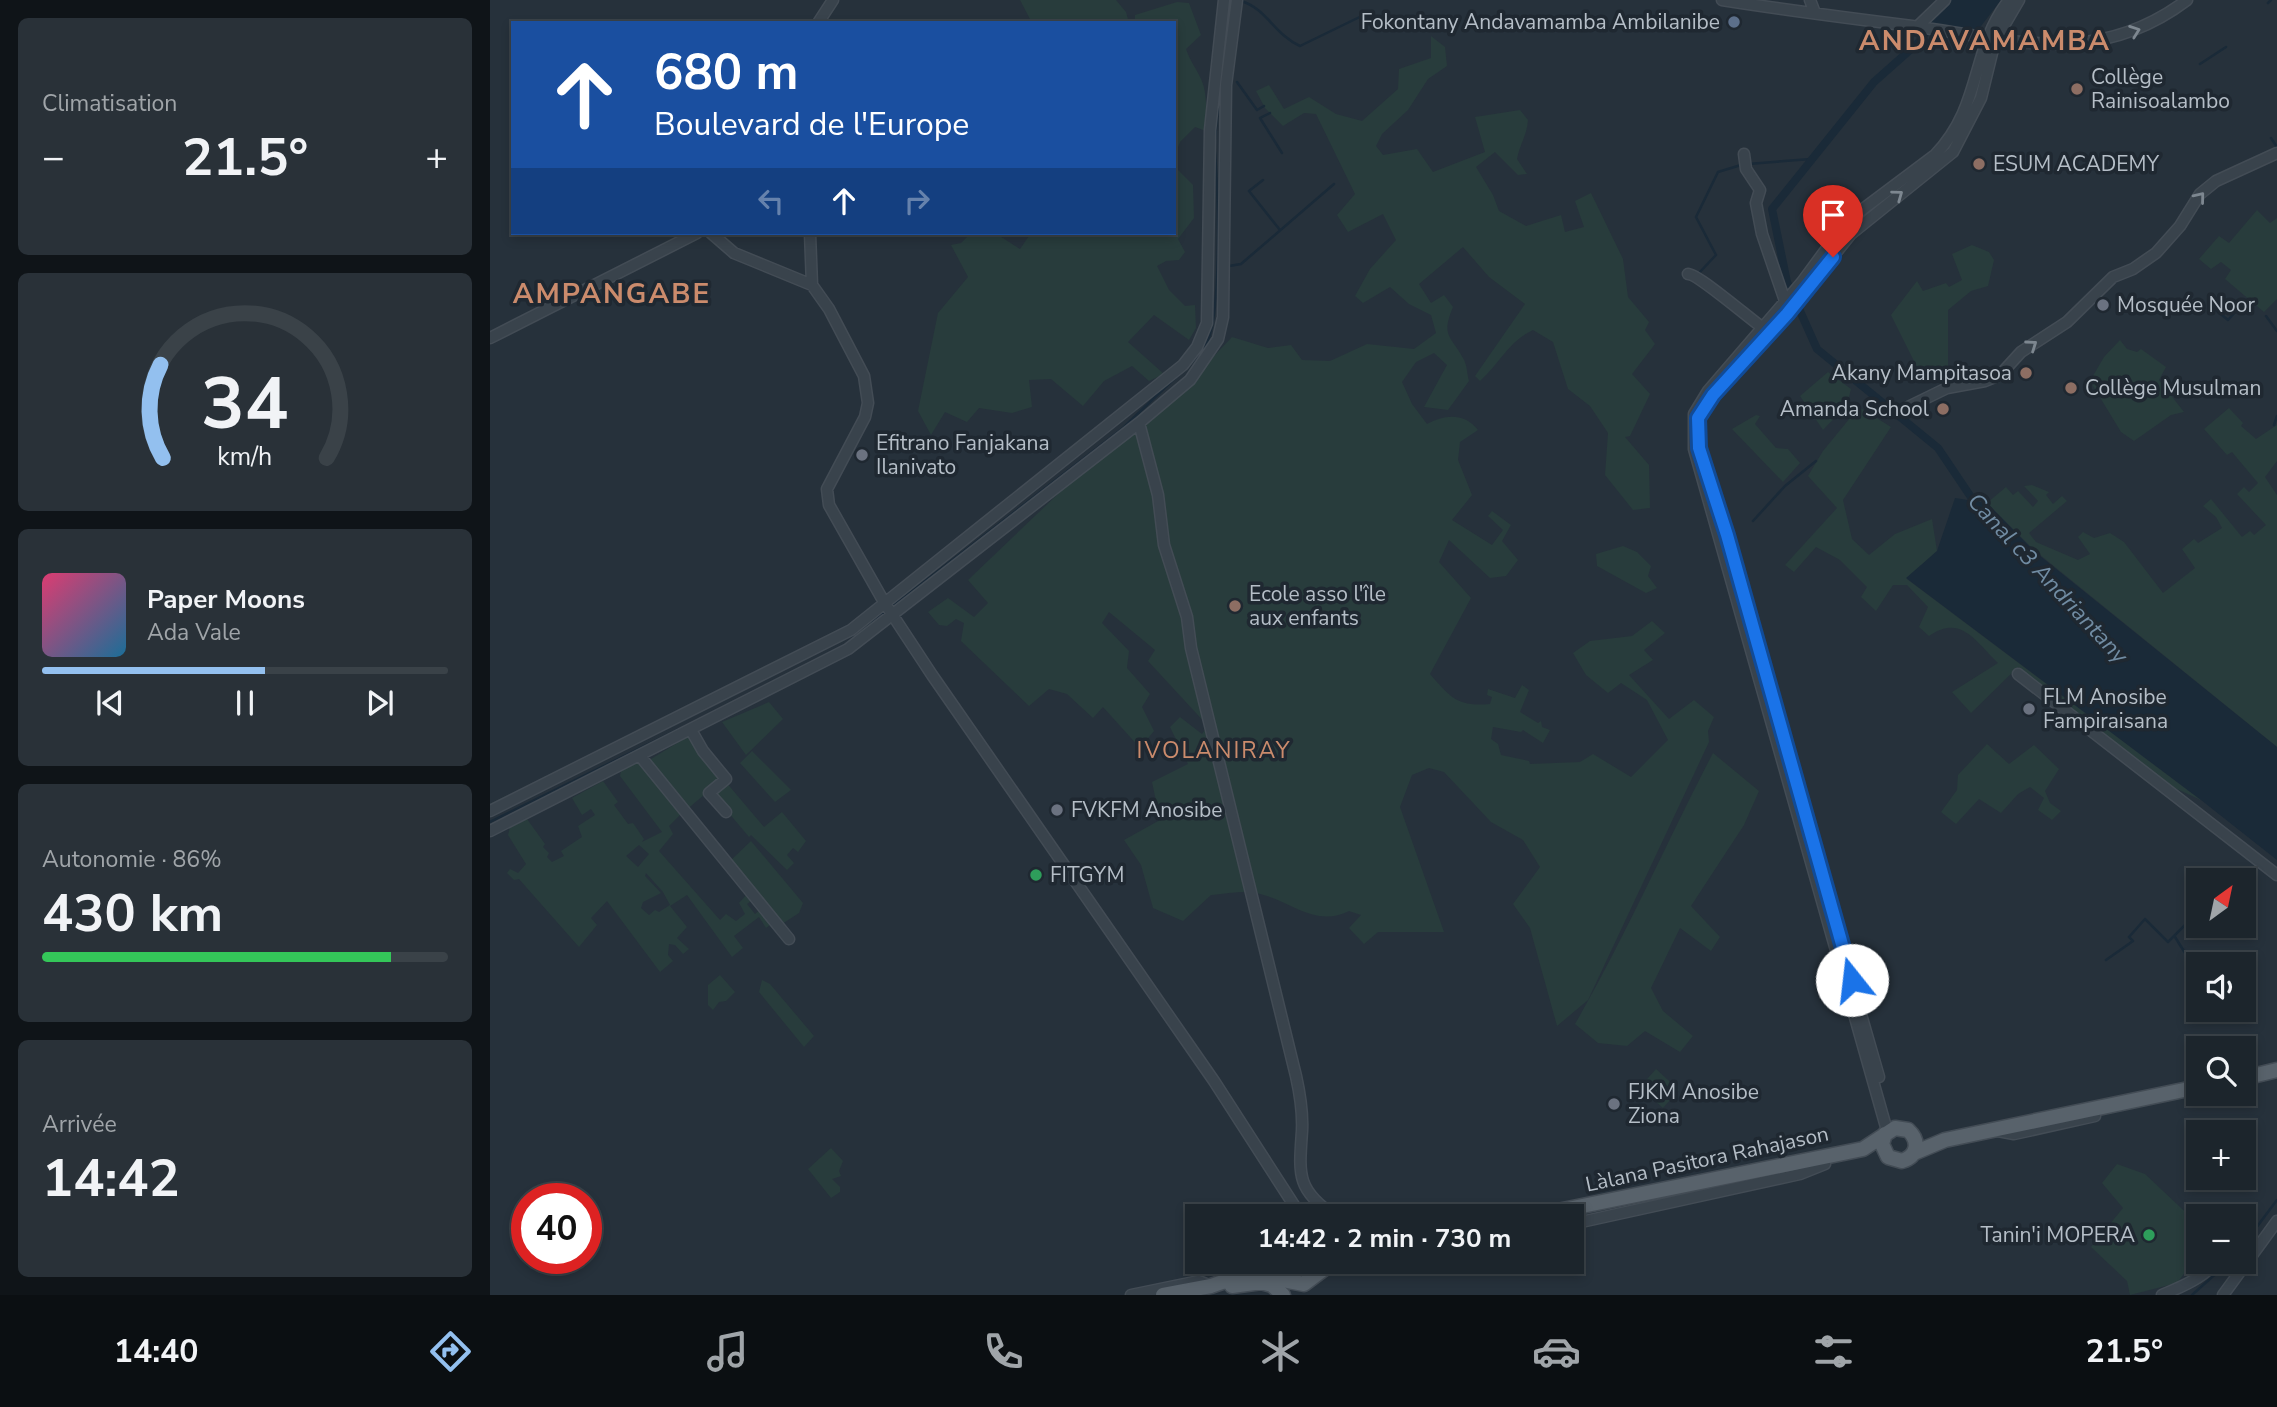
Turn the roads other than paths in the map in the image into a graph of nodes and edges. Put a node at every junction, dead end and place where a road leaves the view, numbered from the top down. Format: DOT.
graph roads {
  1 [pos="833,0"];
  2 [pos="1224,0"];
  3 [pos="1237,0"];
  4 [pos="1722,0"];
  5 [pos="1810,0"];
  6 [pos="1945,0"];
  7 [pos="2008,0"];
  8 [pos="2019,0"];
  9 [pos="2187,0"];
  10 [pos="1815,13"];
  11 [pos="819,21"];
  12 [pos="1923,28"];
  13 [pos="1990,40"];
  14 [pos="2277,153"];
  15 [pos="1745,160"];
  16 [pos="693,235"];
  17 [pos="713,235"];
  18 [pos="810,235"];
  19 [pos="1688,274"];
  20 [pos="812,285"];
  21 [pos="1787,304"];
  22 [pos="1763,328"];
  23 [pos="490,338"];
  24 [pos="1908,407"];
  25 [pos="1139,423"];
  26 [pos="884,602"];
  27 [pos="892,615"];
  28 [pos="2018,674"];
  29 [pos="691,730"];
  30 [pos="640,756"];
  31 [pos="490,811"];
  32 [pos="726,812"];
  33 [pos="490,831"];
  34 [pos="2277,875"];
  35 [pos="789,939"];
  36 [pos="2277,1064"];
  37 [pos="2256,1068"];
  38 [pos="2277,1073"];
  39 [pos="2256,1077"];
  40 [pos="2186,1083"];
  41 [pos="2186,1090"];
  42 [pos="2186,1096"];
  43 [pos="1905,1130"];
  44 [pos="1995,1131"];
  45 [pos="1885,1134"];
  46 [pos="1914,1153"];
  47 [pos="1888,1157"];
  48 [pos="1823,1160"];
  49 [pos="1292,1204"];
  50 [pos="1318,1204"];
  51 [pos="1562,1204"];
  52 [pos="1584,1206"];
  53 [pos="1584,1212"];
  54 [pos="1584,1221"];
  55 [pos="2277,1221"];
  56 [pos="1250,1274"];
  57 [pos="2202,1274"];
  58 [pos="1308,1279"];
  59 [pos="1286,1288"];
  60 [pos="1210,1290"];
  61 [pos="1130,1295"];
  62 [pos="1163,1295"];
  63 [pos="1190,1295"];
  64 [pos="2162,1295"];
  65 [pos="2223,1295"];
  1 -- 11 [label="street"];
  2 -- 26 [label="street"];
  3 -- 25 [label="street"];
  4 -- 10 [label="street"];
  5 -- 10 [label="street"];
  6 -- 12 [label="street"];
  7 -- 13 [label="street"];
  8 -- 13 [label="street"];
  13 -- 9 [label="street, one-way"];
  10 -- 12 [label="street"];
  12 -- 13 [label="street"];
  13 -- 21 [label="street"];
  21 -- 13 [label="street, one-way"];
  24 -- 14 [label="street, one-way"];
  15 -- 21 [label="street"];
  16 -- 23 [label="street"];
  17 -- 20 [label="street"];
  18 -- 20 [label="street"];
  19 -- 22 [label="street"];
  20 -- 26 [label="street"];
  21 -- 22 [label="street"];
  21 -- 43 [label="street"];
  22 -- 45 [label="street"];
  25 -- 27 [label="street"];
  25 -- 50 [label="street"];
  26 -- 27 [label="street"];
  26 -- 31 [label="street"];
  27 -- 29 [label="street"];
  27 -- 49 [label="street"];
  28 -- 34 [label="street"];
  29 -- 30 [label="street"];
  29 -- 32 [label="street"];
  30 -- 33 [label="street"];
  30 -- 35 [label="street"];
  36 -- 37 [label="main road"];
  38 -- 39 [label="main road"];
  40 -- 43 [label="main road"];
  41 -- 44 [label="main road"];
  42 -- 44 [label="street"];
  43 -- 45 [label="main road"];
  43 -- 46 [label="main road"];
  44 -- 46 [label="main road"];
  45 -- 47 [label="main road"];
  45 -- 48 [label="main road, Làlana Pasitora Rahajason"];
  46 -- 47 [label="main road"];
  47 -- 48 [label="main road, Làlana Pasitora Rahajason"];
  48 -- 51 [label="street"];
  48 -- 52 [label="main road, Làlana Pasitora Rahajason"];
  48 -- 53 [label="main road, Làlana Pasitora Rahajason"];
  48 -- 54 [label="street"];
  55 -- 65 [label="street"];
  56 -- 60 [label="main road"];
  57 -- 64 [label="street"];
  58 -- 59 [label="main road"];
  59 -- 60 [label="main road"];
  60 -- 61 [label="street"];
  60 -- 62 [label="main road"];
  60 -- 63 [label="main road"];
}
